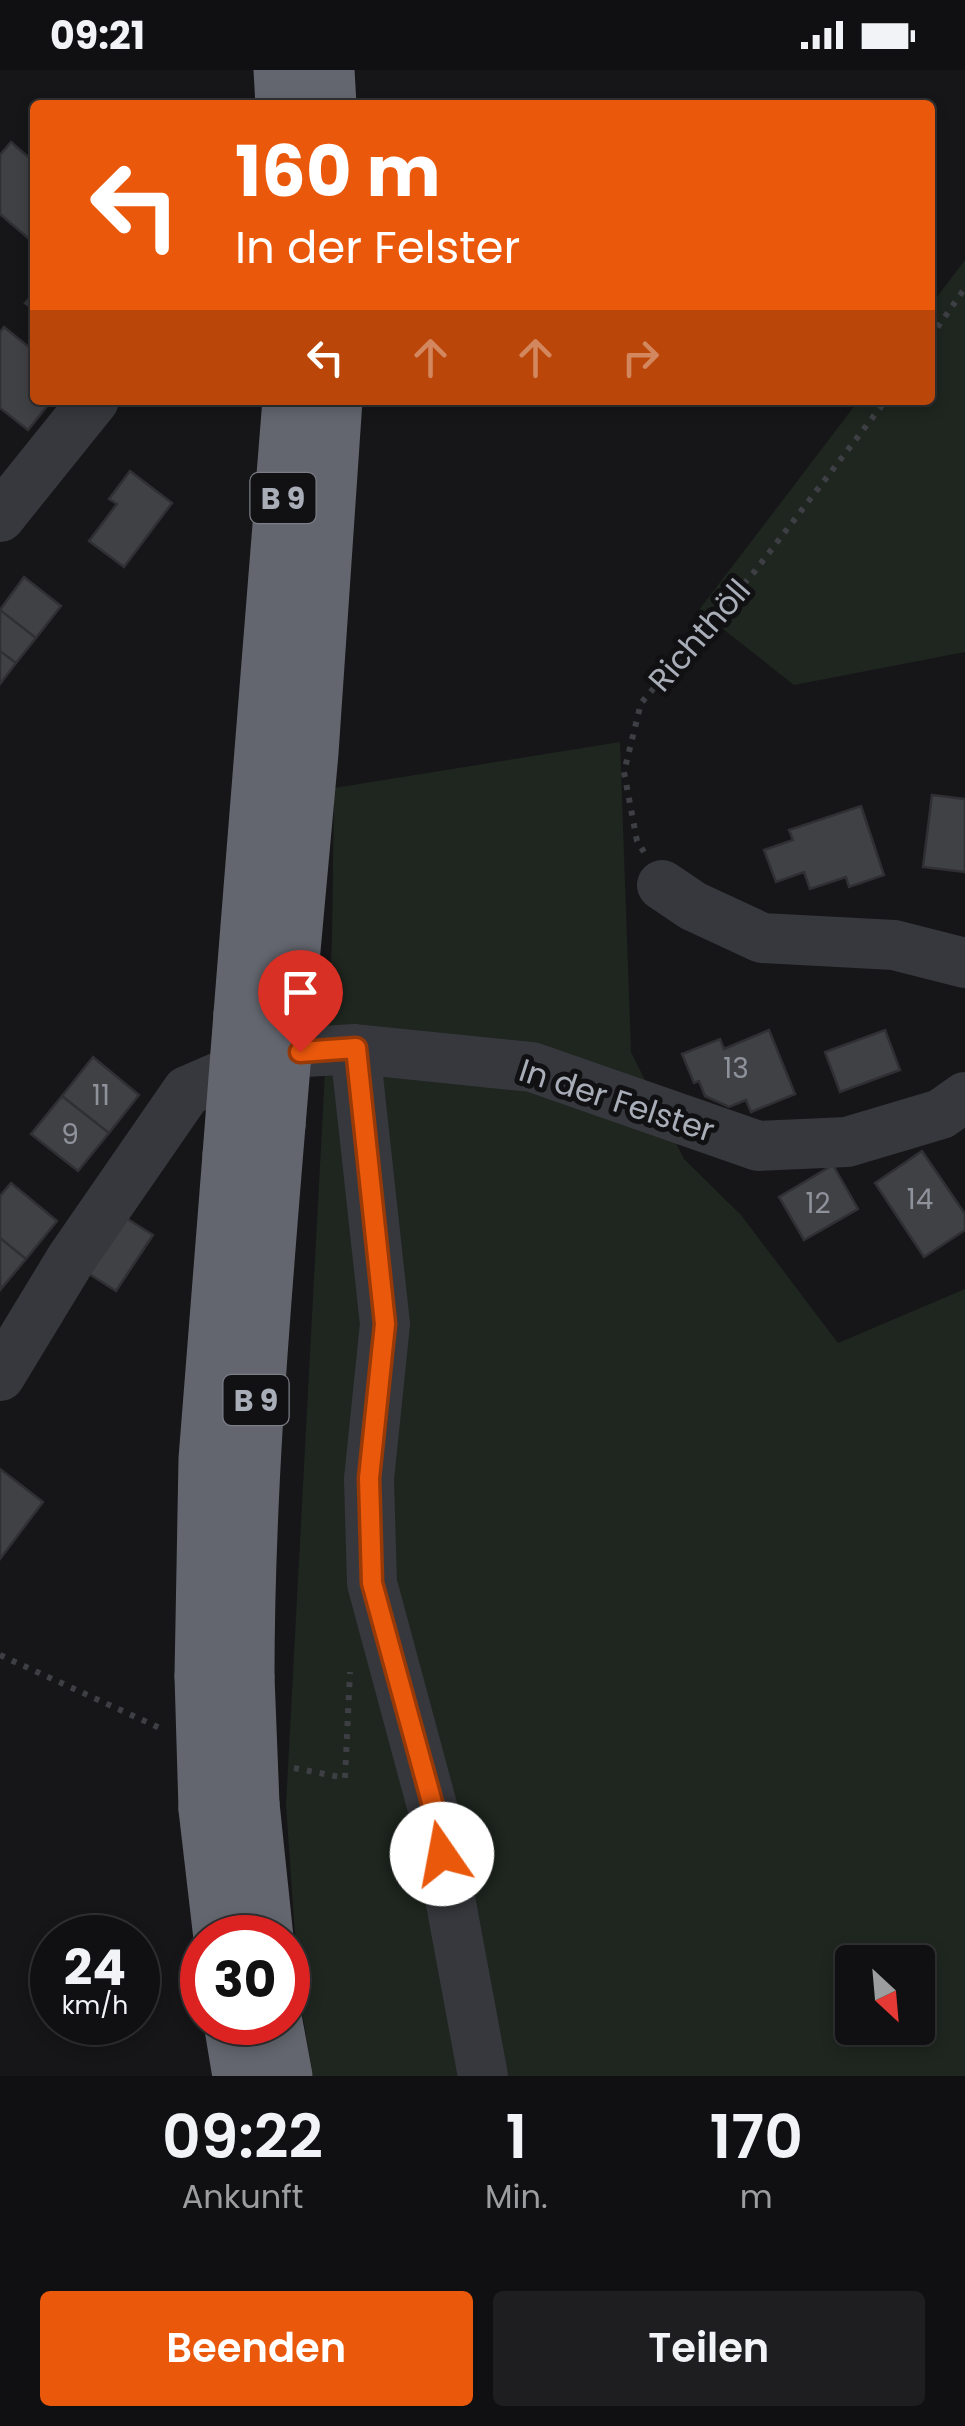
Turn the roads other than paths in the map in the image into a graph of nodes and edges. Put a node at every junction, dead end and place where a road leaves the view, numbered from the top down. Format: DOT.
graph roads {
  1 [pos="281,70"];
  2 [pos="314,70"];
  3 [pos="327,70"];
  4 [pos="283,100"];
  5 [pos="295,100"];
  6 [pos="329,100"];
  7 [pos="90,405"];
  8 [pos="290,405"];
  9 [pos="334,405"];
  10 [pos="0,517"];
  11 [pos="299,592"];
  12 [pos="662,885"];
  13 [pos="965,963"];
  14 [pos="265,1004"];
  15 [pos="356,1048"];
  16 [pos="965,1097"];
  17 [pos="0,1376"];
  18 [pos="225,1677"];
  19 [pos="229,1807"];
  20 [pos="222,1915"];
  21 [pos="260,1915"];
  22 [pos="235,2045"];
  23 [pos="279,2045"];
  24 [pos="240,2076"];
  25 [pos="284,2076"];
  26 [pos="483,2076"];
  1 -- 4 [label="highway"];
  2 -- 5 [label="street"];
  3 -- 6 [label="highway"];
  7 -- 10 [label="street"];
  8 -- 11 [label="highway, B 9"];
  9 -- 11 [label="highway, B 9"];
  11 -- 14 [label="highway, B 9"];
  12 -- 13 [label="street"];
  14 -- 18 [label="highway, B 9, bridge"];
  14 -- 18 [label="highway, B 9, bridge"];
  15 -- 16 [label="street, In der Felster"];
  15 -- 17 [label="street, In der Felster"];
  15 -- 26 [label="street"];
  18 -- 19 [label="highway, B 9, bridge"];
  19 -- 20 [label="highway, B 9"];
  19 -- 21 [label="highway, B 9"];
  22 -- 24 [label="highway"];
  23 -- 25 [label="highway"];
}
